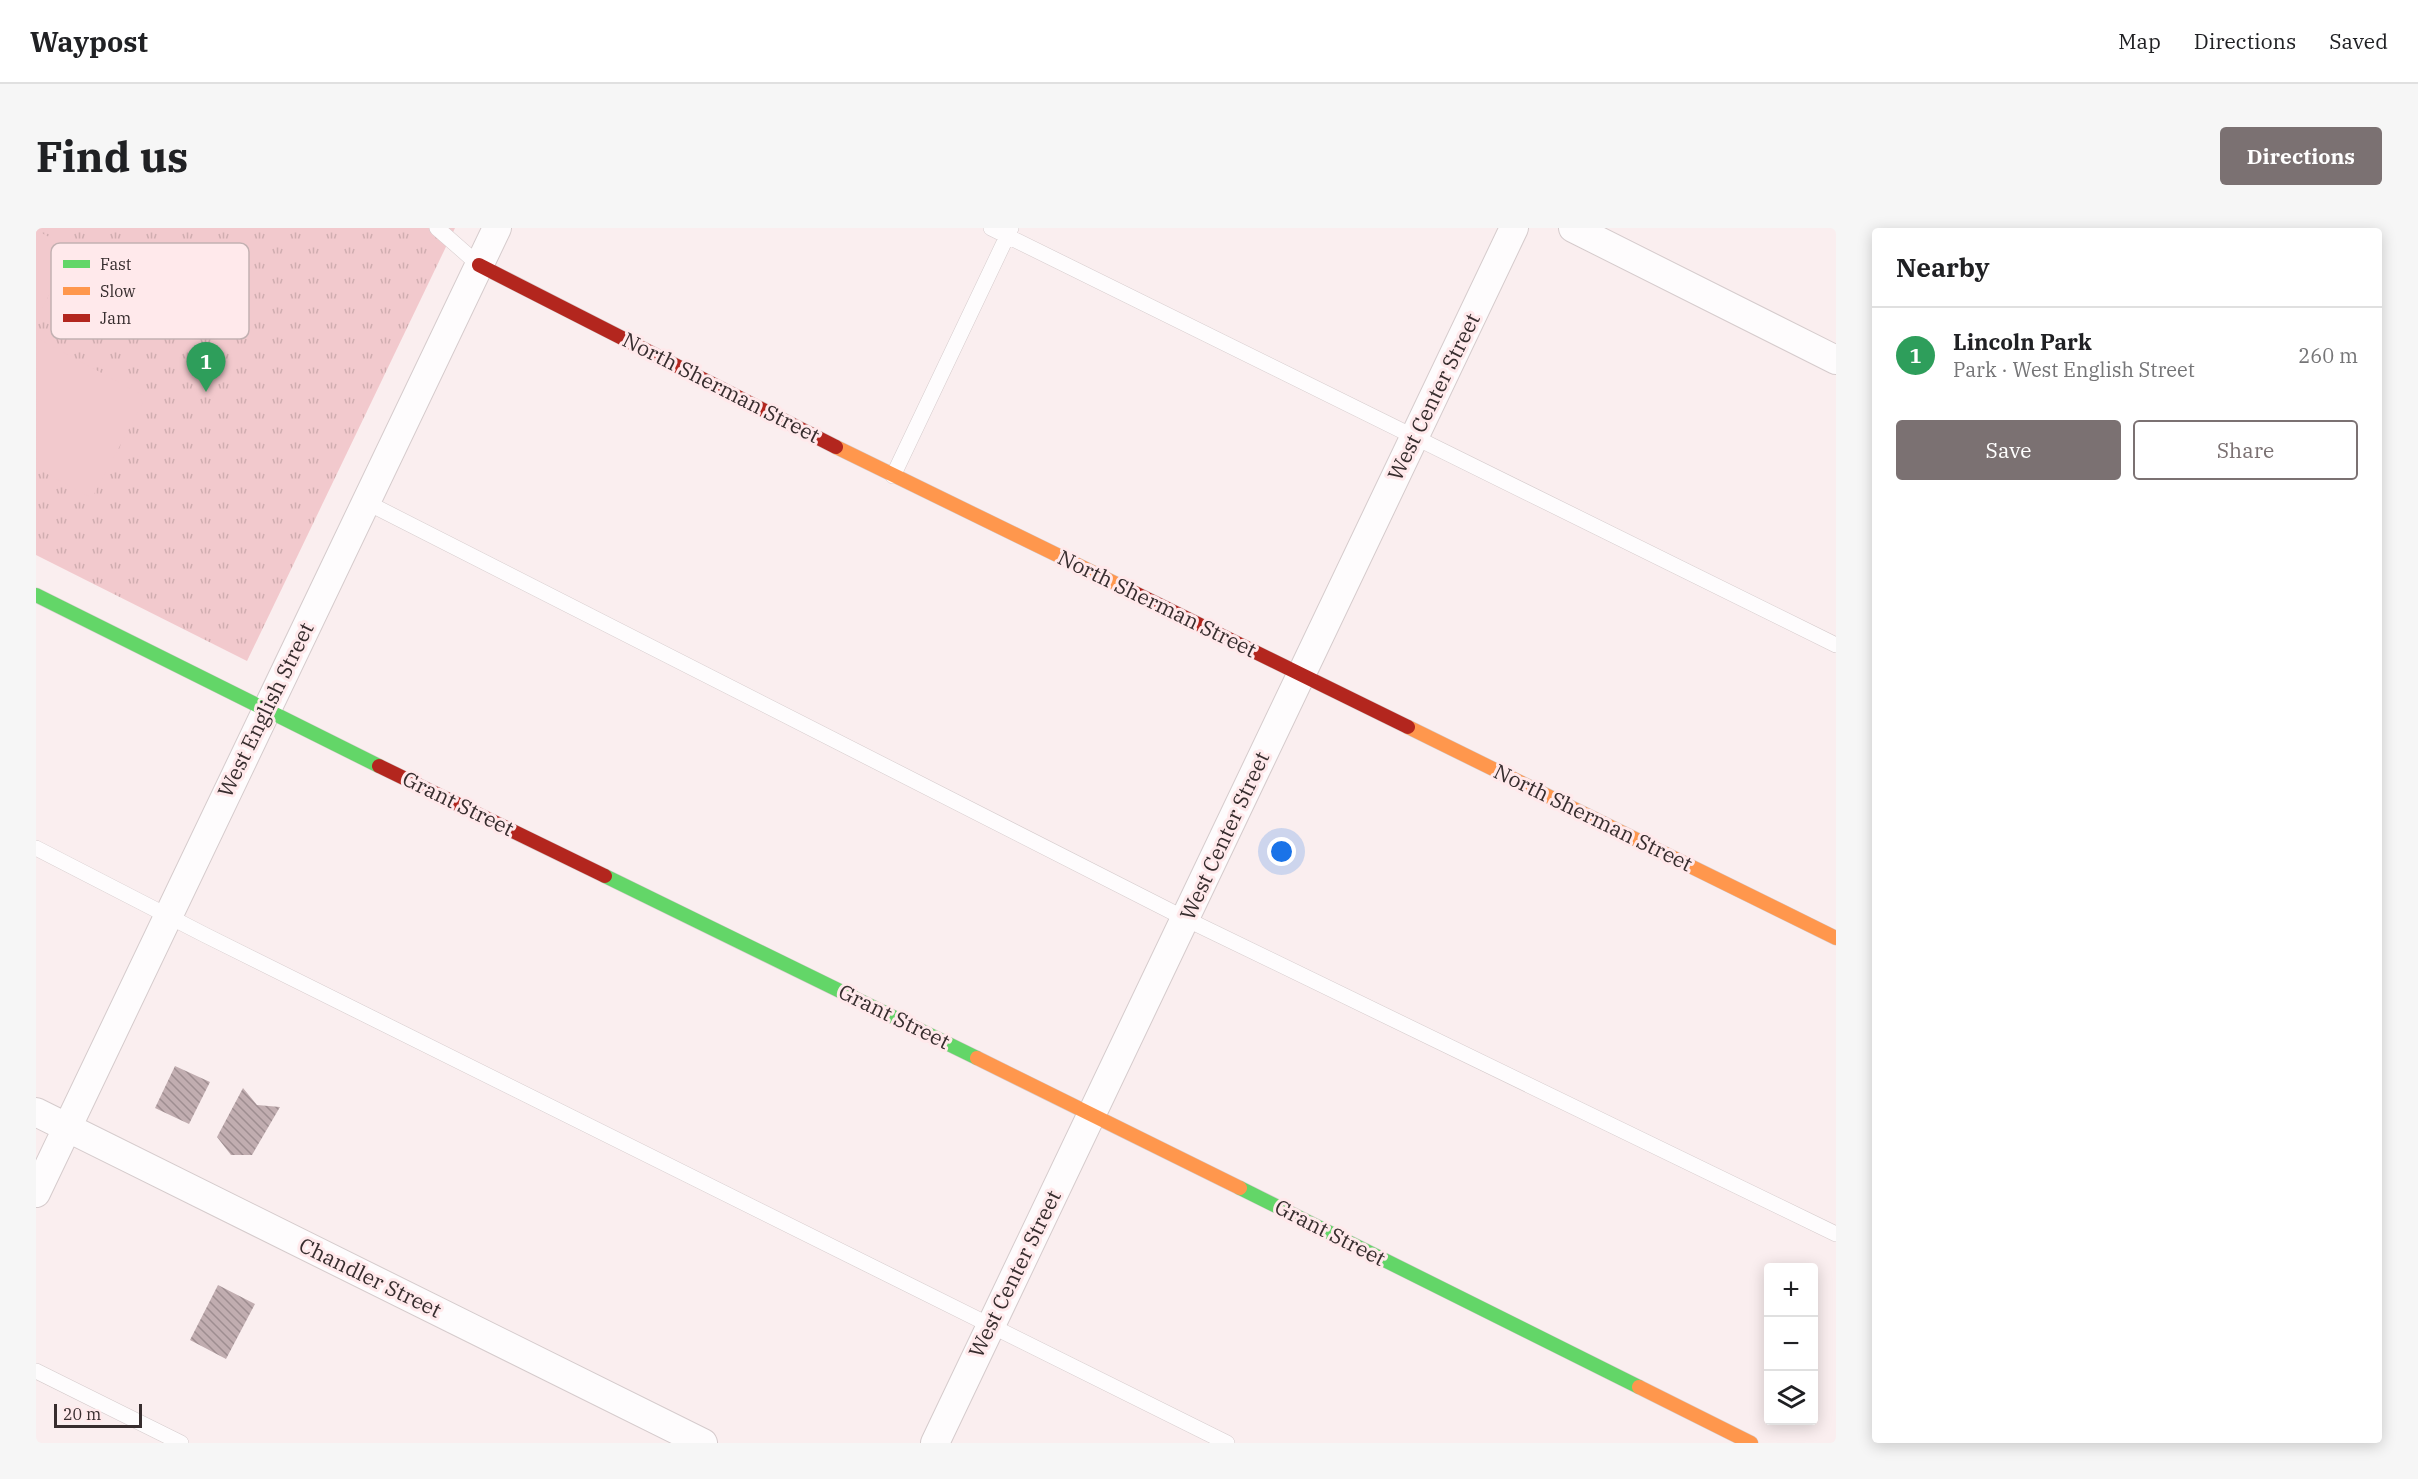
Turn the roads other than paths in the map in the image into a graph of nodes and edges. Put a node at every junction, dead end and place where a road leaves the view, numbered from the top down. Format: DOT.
graph roads {
  1 [pos="437,228"];
  2 [pos="497,228"];
  3 [pos="991,228"];
  4 [pos="1514,228"];
  5 [pos="1573,228"];
  6 [pos="1009,232"];
  7 [pos="479,265"];
  8 [pos="1836,360"];
  9 [pos="1415,436"];
  10 [pos="893,476"];
  11 [pos="366,502"];
  12 [pos="36,595"];
  13 [pos="1836,645"];
  14 [pos="1301,674"];
  15 [pos="266,710"];
  16 [pos="36,848"];
  17 [pos="168,916"];
  18 [pos="1186,919"];
  19 [pos="1836,938"];
  20 [pos="36,1112"];
  21 [pos="1092,1114"];
  22 [pos="68,1128"];
  23 [pos="36,1193"];
  24 [pos="1836,1234"];
  25 [pos="989,1326"];
  26 [pos="36,1371"];
  27 [pos="181,1443"];
  28 [pos="703,1443"];
  29 [pos="935,1443"];
  30 [pos="1227,1443"];
  31 [pos="1751,1443"];
  1 -- 7 [label="lane"];
  2 -- 7 [label="street, West English Street"];
  3 -- 6 [label="lane"];
  4 -- 9 [label="street, West Center Street"];
  5 -- 8 [label="street"];
  6 -- 9 [label="lane"];
  6 -- 10 [label="lane"];
  7 -- 10 [label="street, North Sherman Street"];
  7 -- 11 [label="street, West English Street"];
  9 -- 13 [label="lane"];
  9 -- 14 [label="street, West Center Street"];
  10 -- 14 [label="street, North Sherman Street"];
  11 -- 15 [label="street, West English Street"];
  11 -- 18 [label="lane"];
  12 -- 15 [label="street, Grant Street"];
  14 -- 18 [label="street, West Center Street"];
  14 -- 19 [label="street, North Sherman Street"];
  15 -- 17 [label="street, West English Street"];
  15 -- 21 [label="street, Grant Street"];
  16 -- 17 [label="lane"];
  17 -- 22 [label="street, West English Street"];
  17 -- 25 [label="lane"];
  18 -- 21 [label="street, West Center Street"];
  18 -- 24 [label="lane"];
  20 -- 22 [label="street, Chandler Street"];
  21 -- 25 [label="street, West Center Street"];
  21 -- 31 [label="street, Grant Street"];
  22 -- 23 [label="street, West English Street"];
  22 -- 28 [label="street, Chandler Street"];
  25 -- 29 [label="street, West Center Street"];
  25 -- 30 [label="lane"];
  26 -- 27 [label="lane"];
}
